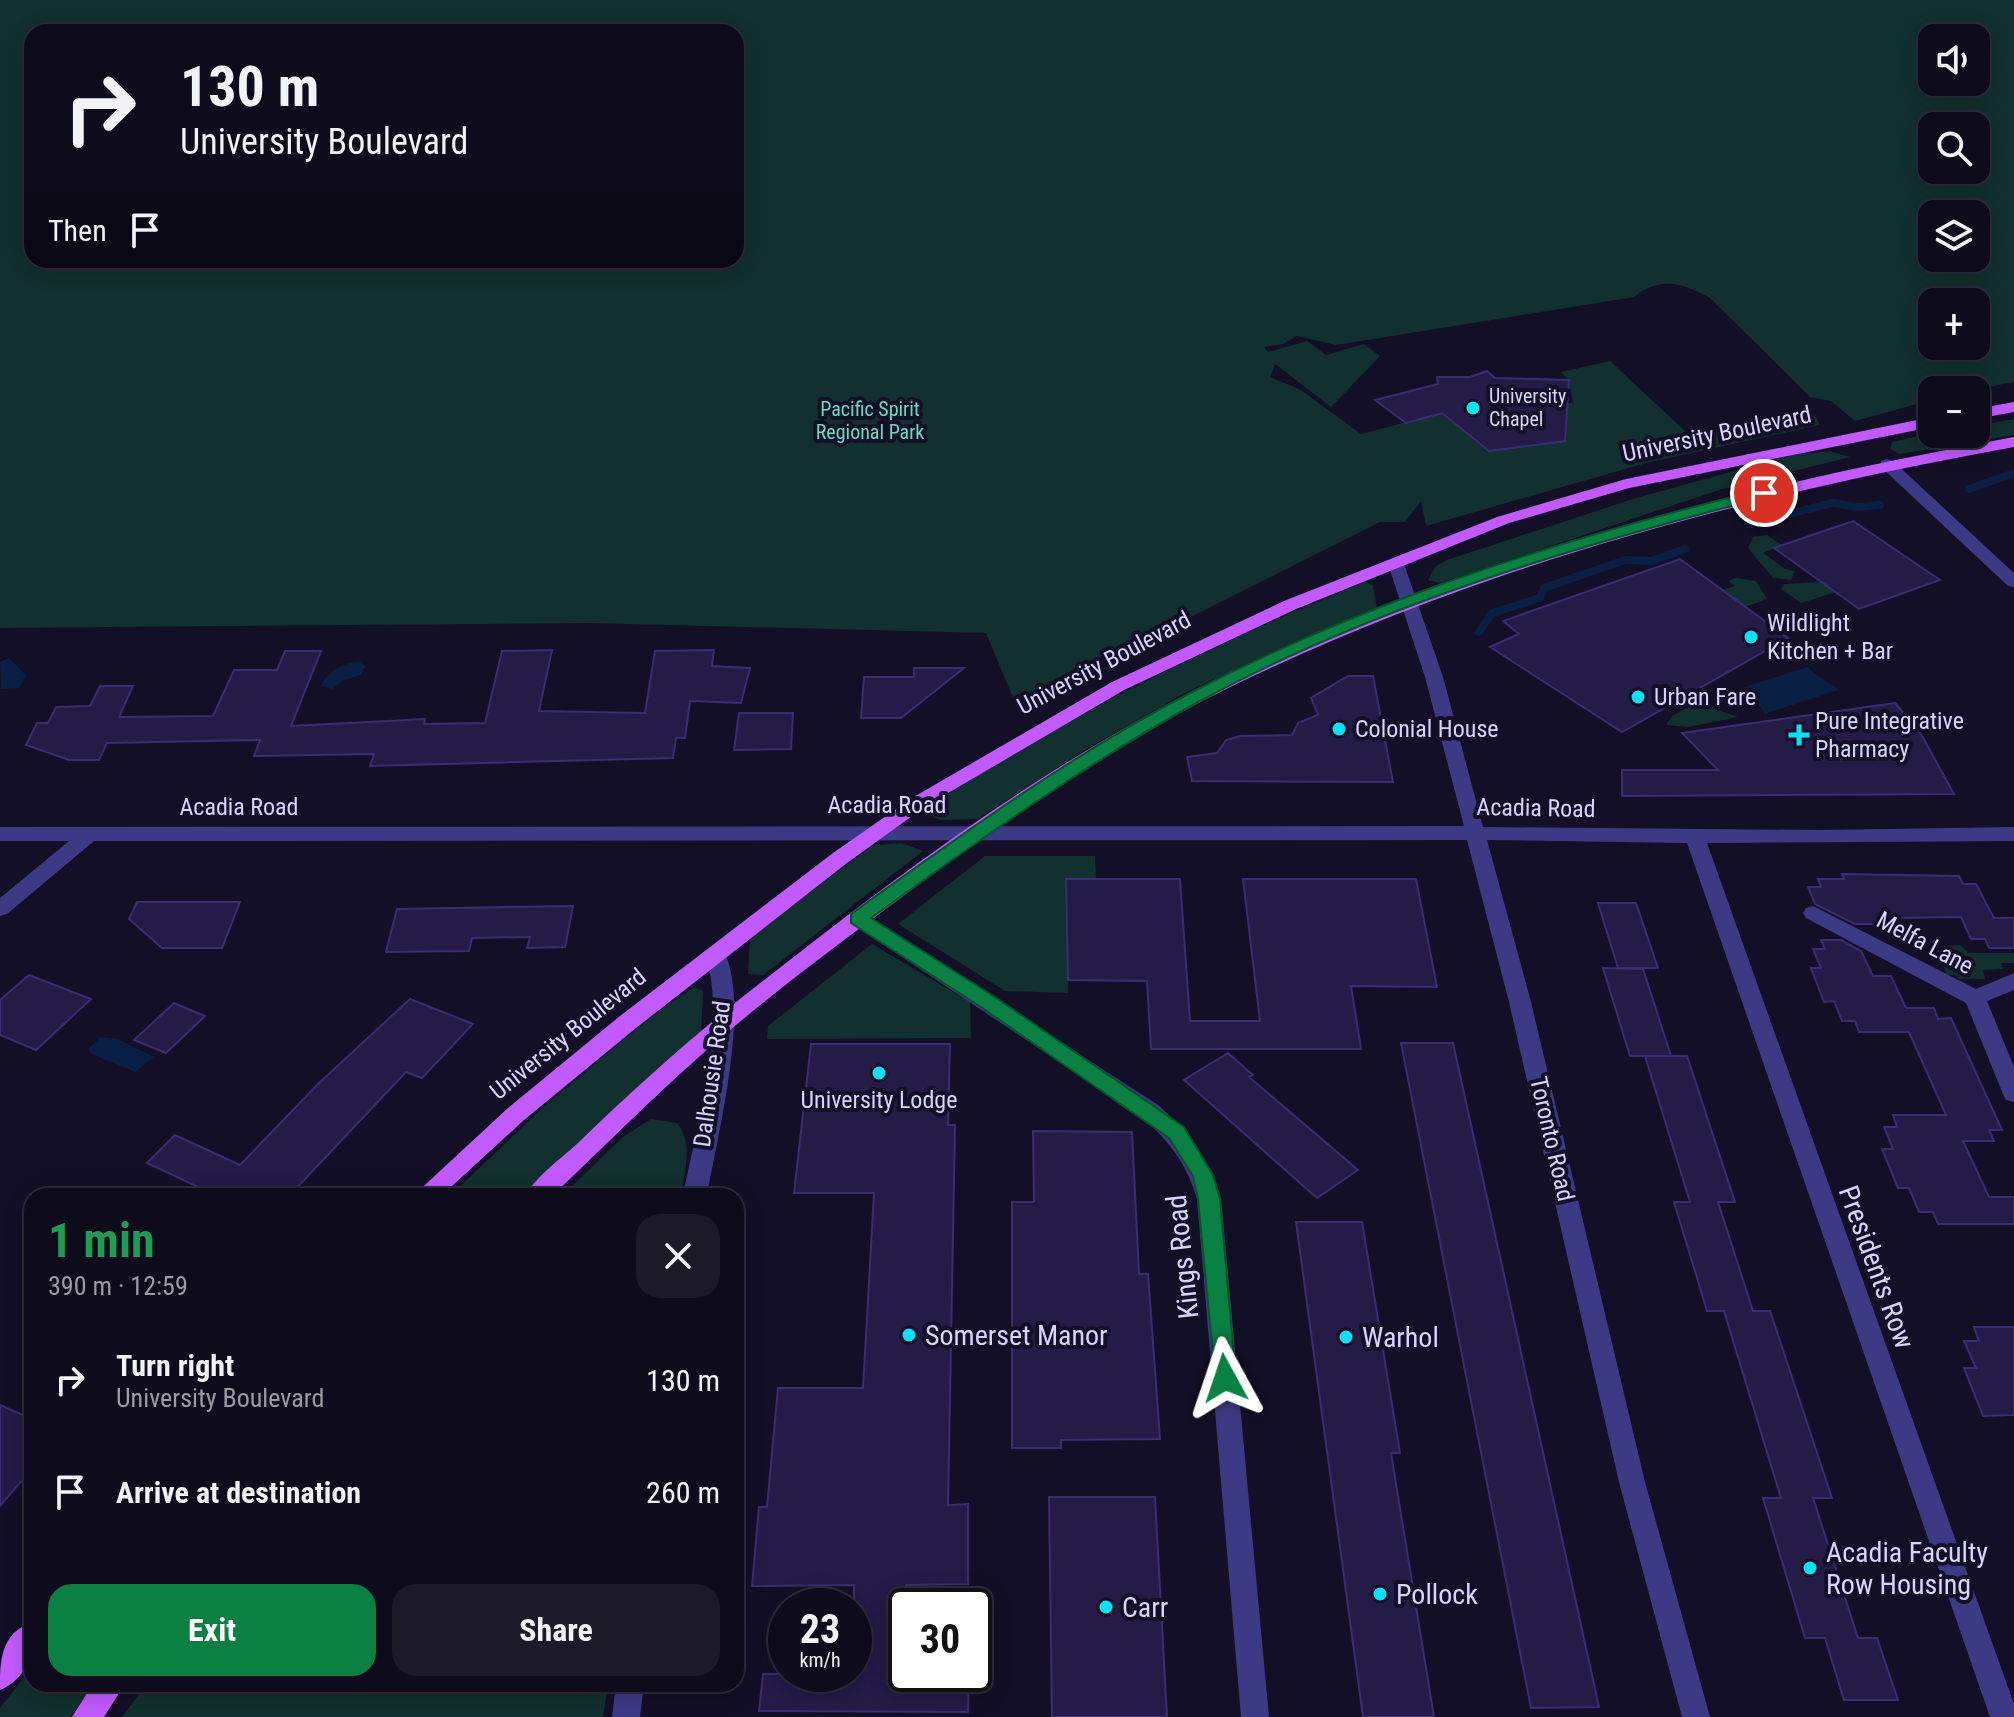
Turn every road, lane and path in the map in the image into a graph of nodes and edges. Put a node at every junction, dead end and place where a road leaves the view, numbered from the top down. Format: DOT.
graph roads {
  1 [pos="2014,407"];
  2 [pos="1990,411"];
  3 [pos="1918,424"];
  4 [pos="1858,435"];
  5 [pos="2014,442"];
  6 [pos="1887,464"];
  7 [pos="1396,564"];
  8 [pos="2014,582"];
  9 [pos="1411,602"];
  10 [pos="879,830"];
  11 [pos="979,831"];
  12 [pos="1474,833"];
  13 [pos="0,834"];
  14 [pos="89,834"];
  15 [pos="2014,834"];
  16 [pos="1695,837"];
  17 [pos="0,909"];
  18 [pos="1813,913"];
  19 [pos="858,918"];
  20 [pos="715,953"];
  21 [pos="2014,981"];
  22 [pos="1975,998"];
  23 [pos="722,1025"];
  24 [pos="2014,1094"];
  25 [pos="434,1188"];
  26 [pos="546,1188"];
  27 [pos="696,1188"];
  28 [pos="24,1645"];
  29 [pos="0,1676"];
  30 [pos="105,1692"];
  31 [pos="629,1692"];
  32 [pos="86,1717"];
  33 [pos="626,1717"];
  34 [pos="1255,1717"];
  35 [pos="1696,1717"];
  36 [pos="2004,1717"];
  1 -- 2 [label="main road"];
  3 -- 4 [label="main road, University Boulevard"];
  4 -- 6 [label="main road"];
  4 -- 7 [label="main road, University Boulevard"];
  5 -- 6 [label="main road"];
  6 -- 8 [label="street"];
  6 -- 9 [label="main road"];
  7 -- 9 [label="street, Toronto Road"];
  7 -- 10 [label="main road, University Boulevard"];
  9 -- 11 [label="main road"];
  9 -- 12 [label="street, Toronto Road"];
  10 -- 11 [label="street, Acadia Road"];
  10 -- 14 [label="street, Acadia Road"];
  10 -- 20 [label="main road, University Boulevard"];
  11 -- 12 [label="street, Acadia Road"];
  11 -- 19 [label="main road"];
  12 -- 16 [label="street, Acadia Road"];
  12 -- 35 [label="street, Toronto Road"];
  13 -- 14 [label="street, Acadia Road"];
  14 -- 17 [label="street"];
  15 -- 16 [label="street, Acadia Road"];
  16 -- 36 [label="street, Presidents Row"];
  18 -- 22 [label="street, Melfa Lane"];
  19 -- 23 [label="main road"];
  19 -- 34 [label="street, Kings Road"];
  20 -- 23 [label="street, Dalhousie Road"];
  20 -- 25 [label="main road, University Boulevard"];
  21 -- 22 [label="street, Melfa Lane"];
  22 -- 24 [label="street"];
  23 -- 26 [label="main road"];
  23 -- 27 [label="street, Dalhousie Road"];
  28 -- 29 [label="main road"];
  30 -- 32 [label="main road"];
  31 -- 33 [label="street"];
}
